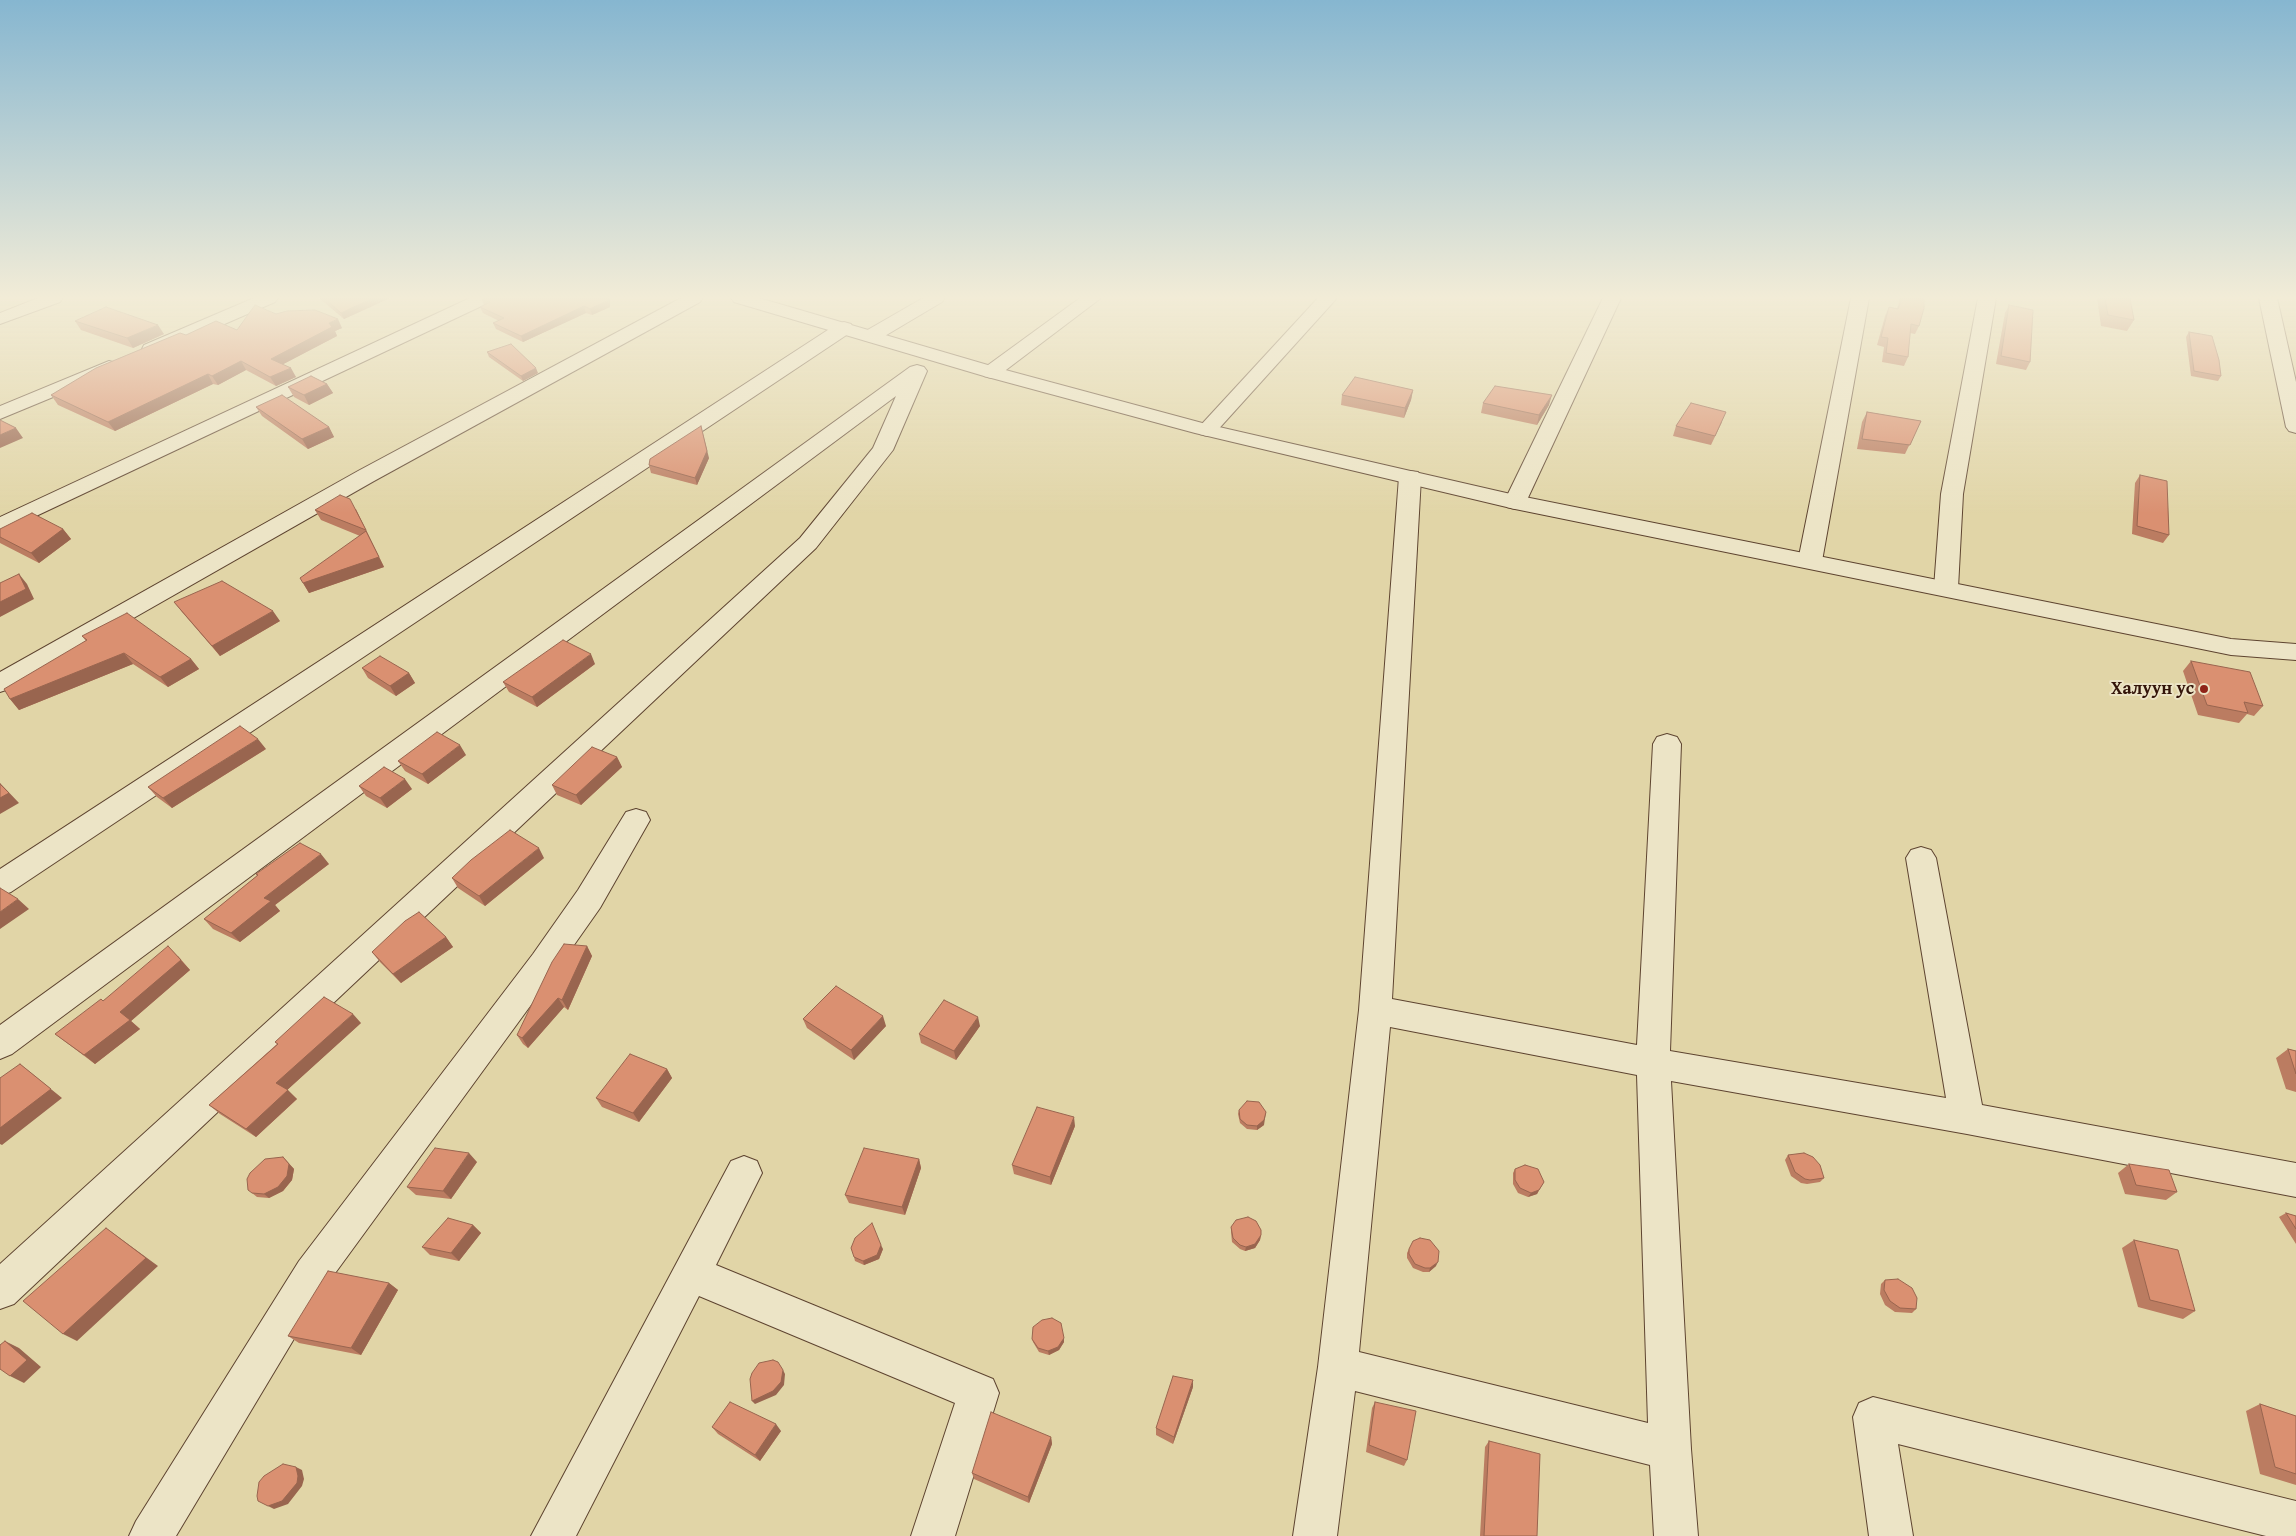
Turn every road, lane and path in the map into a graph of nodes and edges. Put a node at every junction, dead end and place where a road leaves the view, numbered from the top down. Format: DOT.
graph roads {
  1 [pos="102,370"];
  2 [pos="332,370"];
  3 [pos="562,370"];
  4 [pos="781,370"];
  5 [pos="919,370"];
  6 [pos="925,370"];
  7 [pos="975,370"];
  8 [pos="994,370"];
  9 [pos="1263,370"];
  10 [pos="1578,370"];
  11 [pos="1846,370"];
  12 [pos="1974,370"];
  13 [pos="2284,370"];
  14 [pos="991,372"];
  15 [pos="0,413"];
  16 [pos="2296,427"];
  17 [pos="1208,430"];
  18 [pos="1410,477"];
  19 [pos="1515,502"];
  20 [pos="0,526"];
  21 [pos="1810,561"];
  22 [pos="1946,588"];
  23 [pos="2296,652"];
  24 [pos="0,683"];
  25 [pos="1667,744"];
  26 [pos="636,820"];
  27 [pos="1921,858"];
  28 [pos="0,884"];
  29 [pos="1375,1010"];
  30 [pos="0,1044"];
  31 [pos="1653,1063"];
  32 [pos="1967,1118"];
  33 [pos="744,1173"];
  34 [pos="2296,1180"];
  35 [pos="691,1274"];
  36 [pos="0,1290"];
  37 [pos="1338,1368"];
  38 [pos="1670,1449"];
  39 [pos="2296,1522"];
  40 [pos="151,1536"];
  41 [pos="553,1536"];
  42 [pos="933,1536"];
  43 [pos="1315,1536"];
  44 [pos="1676,1536"];
  45 [pos="1891,1536"];
  1 -- 15 [label="street"];
  2 -- 20 [label="street"];
  3 -- 24 [label="street"];
  4 -- 28 [label="street"];
  5 -- 30 [label="street"];
  6 -- 36 [label="street"];
  7 -- 14 [label="street"];
  8 -- 14 [label="street"];
  9 -- 17 [label="street"];
  10 -- 19 [label="street"];
  11 -- 21 [label="street"];
  12 -- 22 [label="street"];
  13 -- 16 [label="street"];
  14 -- 17 [label="street"];
  17 -- 18 [label="street"];
  18 -- 19 [label="street"];
  18 -- 29 [label="street"];
  19 -- 21 [label="street"];
  21 -- 22 [label="street"];
  22 -- 23 [label="street"];
  25 -- 31 [label="street"];
  26 -- 40 [label="street"];
  27 -- 32 [label="street"];
  29 -- 31 [label="street"];
  29 -- 37 [label="street"];
  31 -- 32 [label="street"];
  31 -- 38 [label="street"];
  32 -- 34 [label="street"];
  33 -- 35 [label="street"];
  35 -- 41 [label="street"];
  35 -- 42 [label="street"];
  37 -- 38 [label="street"];
  37 -- 43 [label="street"];
  38 -- 44 [label="street"];
  39 -- 45 [label="street"];
}
